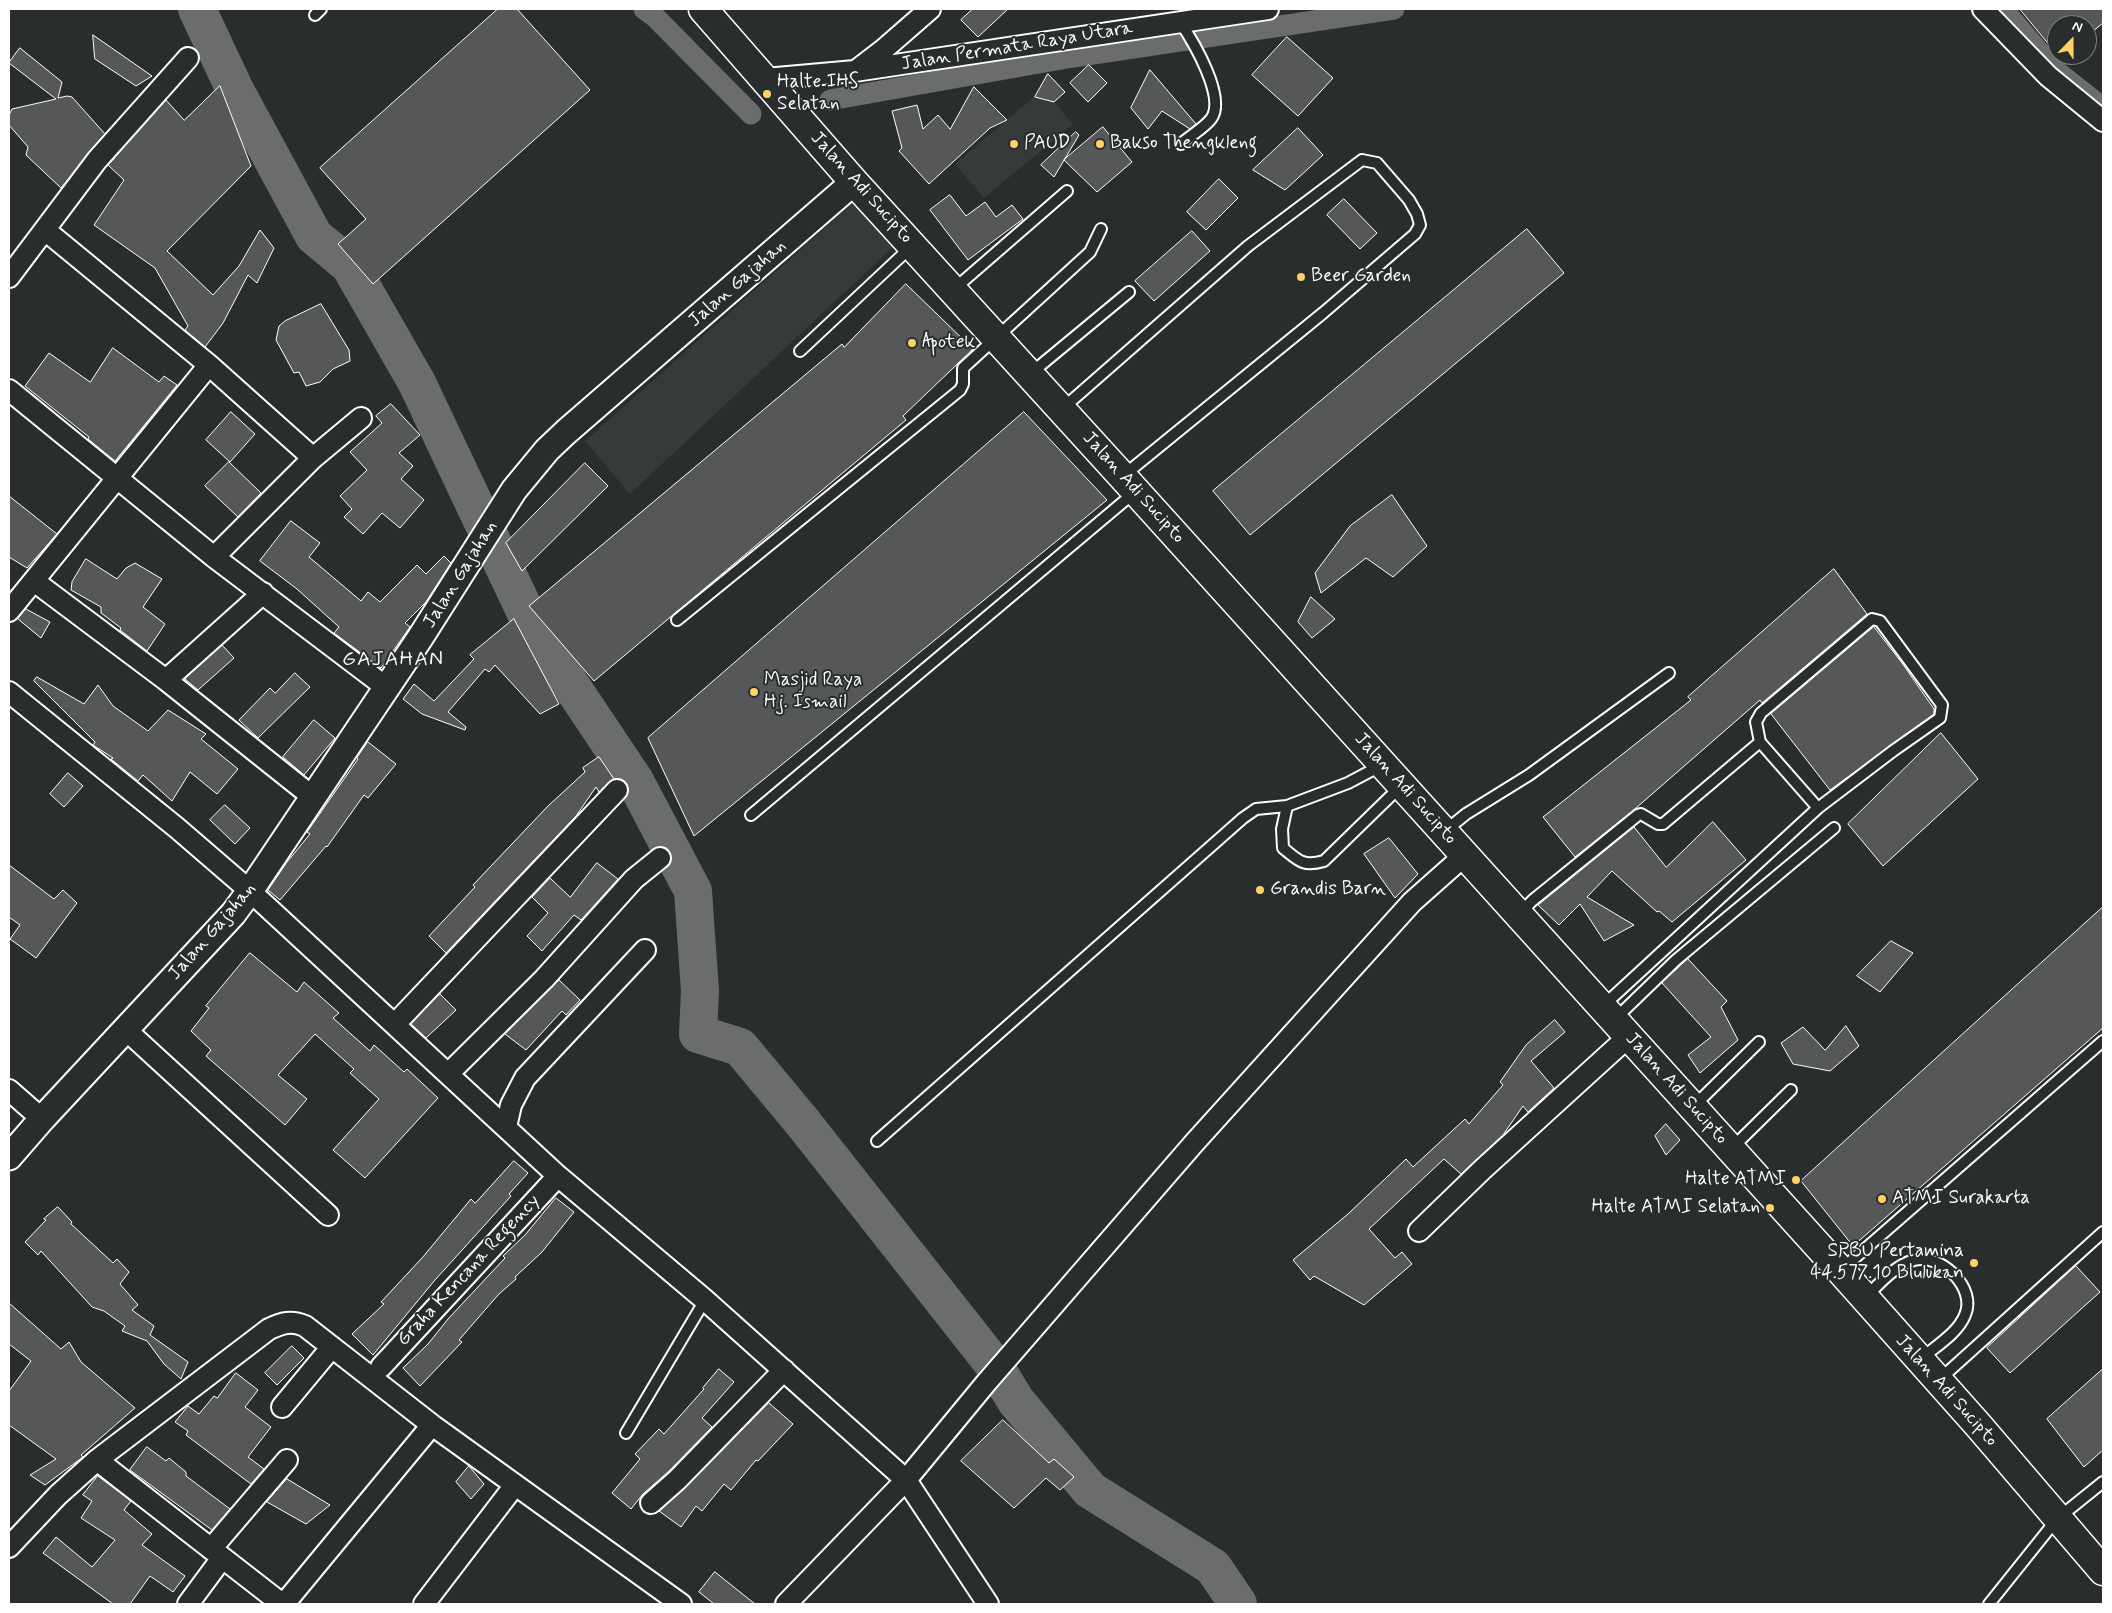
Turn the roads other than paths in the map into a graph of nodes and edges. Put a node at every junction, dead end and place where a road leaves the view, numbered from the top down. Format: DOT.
graph roads {
  1 [pos="930,9"];
  2 [pos="1265,9"];
  3 [pos="1983,9"];
  4 [pos="711,14"];
  5 [pos="1183,26"];
  6 [pos="188,58"];
  7 [pos="855,71"];
  8 [pos="765,79"];
  9 [pos="2103,120"];
  10 [pos="1181,144"];
  11 [pos="854,182"];
  12 [pos="1067,191"];
  13 [pos="1101,229"];
  14 [pos="45,230"];
  15 [pos="912,246"];
  16 [pos="9,277"];
  17 [pos="953,290"];
  18 [pos="1129,292"];
  19 [pos="996,338"];
  20 [pos="800,351"];
  21 [pos="209,366"];
  22 [pos="1029,374"];
  23 [pos="9,390"];
  24 [pos="1062,410"];
  25 [pos="361,418"];
  26 [pos="313,458"];
  27 [pos="118,477"];
  28 [pos="1129,484"];
  29 [pos="214,557"];
  30 [pos="34,581"];
  31 [pos="263,593"];
  32 [pos="9,611"];
  33 [pos="677,620"];
  34 [pos="1669,673"];
  35 [pos="166,680"];
  36 [pos="387,688"];
  37 [pos="9,692"];
  38 [pos="1760,742"];
  39 [pos="1383,764"];
  40 [pos="1402,785"];
  41 [pos="617,790"];
  42 [pos="314,798"];
  43 [pos="1287,806"];
  44 [pos="1818,808"];
  45 [pos="751,815"];
  46 [pos="1834,828"];
  47 [pos="1444,832"];
  48 [pos="1465,855"];
  49 [pos="660,858"];
  50 [pos="250,892"];
  51 [pos="1518,915"];
  52 [pos="645,950"];
  53 [pos="1615,1022"];
  54 [pos="395,1024"];
  55 [pos="125,1029"];
  56 [pos="2103,1041"];
  57 [pos="1759,1042"];
  58 [pos="448,1074"];
  59 [pos="9,1090"];
  60 [pos="1791,1090"];
  61 [pos="1692,1108"];
  62 [pos="42,1119"];
  63 [pos="506,1127"];
  64 [pos="877,1141"];
  65 [pos="1730,1149"];
  66 [pos="9,1157"];
  67 [pos="558,1176"];
  68 [pos="328,1215"];
  69 [pos="1419,1231"];
  70 [pos="2103,1232"];
  71 [pos="1840,1270"];
  72 [pos="1865,1299"];
  73 [pos="705,1300"];
  74 [pos="331,1348"];
  75 [pos="1919,1360"];
  76 [pos="381,1367"];
  77 [pos="784,1370"];
  78 [pos="1938,1381"];
  79 [pos="282,1407"];
  80 [pos="432,1425"];
  81 [pos="626,1433"];
  82 [pos="97,1460"];
  83 [pos="286,1460"];
  84 [pos="906,1480"];
  85 [pos="2103,1482"];
  86 [pos="515,1485"];
  87 [pos="651,1503"];
  88 [pos="2057,1519"];
  89 [pos="9,1547"];
  90 [pos="217,1554"];
  91 [pos="2103,1571"];
  92 [pos="188,1604"];
  93 [pos="283,1604"];
  94 [pos="424,1604"];
  95 [pos="681,1604"];
  96 [pos="786,1604"];
  97 [pos="988,1604"];
  98 [pos="1989,1604"];
  1 -- 7 [label="street"];
  2 -- 5 [label="street, Jalan Permata Raya Utara"];
  3 -- 9 [label="street"];
  4 -- 8 [label="highway, Jalan Adi Sucipto"];
  5 -- 7 [label="street, Jalan Permata Raya Utara"];
  5 -- 10 [label="lane"];
  6 -- 14 [label="street"];
  7 -- 8 [label="street, Jalan Permata Raya Utara"];
  8 -- 11 [label="highway, Jalan Adi Sucipto"];
  11 -- 15 [label="highway, Jalan Adi Sucipto"];
  11 -- 36 [label="street, Jalan Gajahan"];
  12 -- 17 [label="lane"];
  13 -- 19 [label="lane"];
  14 -- 16 [label="street"];
  14 -- 21 [label="street"];
  15 -- 17 [label="highway, Jalan Adi Sucipto"];
  15 -- 20 [label="lane"];
  17 -- 19 [label="highway, Jalan Adi Sucipto"];
  18 -- 22 [label="lane"];
  19 -- 22 [label="highway, Jalan Adi Sucipto"];
  19 -- 33 [label="lane"];
  21 -- 26 [label="street"];
  21 -- 27 [label="street"];
  22 -- 24 [label="highway, Jalan Adi Sucipto"];
  23 -- 27 [label="street"];
  24 -- 28 [label="highway, Jalan Adi Sucipto"];
  24 -- 28 [label="lane"];
  25 -- 26 [label="street"];
  26 -- 29 [label="street"];
  27 -- 29 [label="street"];
  27 -- 30 [label="street"];
  28 -- 39 [label="highway, Jalan Adi Sucipto"];
  28 -- 45 [label="lane"];
  29 -- 31 [label="street"];
  30 -- 32 [label="street"];
  30 -- 35 [label="street"];
  31 -- 35 [label="street"];
  31 -- 36 [label="street"];
  34 -- 47 [label="lane"];
  35 -- 42 [label="street"];
  36 -- 42 [label="street, Jalan Gajahan"];
  37 -- 50 [label="street"];
  38 -- 44 [label="lane"];
  38 -- 44 [label="lane"];
  38 -- 51 [label="lane"];
  39 -- 40 [label="highway, Jalan Adi Sucipto"];
  39 -- 43 [label="lane"];
  40 -- 43 [label="lane"];
  40 -- 47 [label="highway, Jalan Adi Sucipto"];
  41 -- 54 [label="street"];
  42 -- 50 [label="street, Jalan Gajahan"];
  43 -- 64 [label="lane"];
  44 -- 53 [label="lane"];
  46 -- 53 [label="lane"];
  47 -- 48 [label="highway, Jalan Adi Sucipto"];
  48 -- 51 [label="highway, Jalan Adi Sucipto"];
  48 -- 84 [label="street"];
  49 -- 58 [label="street"];
  50 -- 54 [label="street"];
  50 -- 55 [label="street, Jalan Gajahan"];
  51 -- 53 [label="highway, Jalan Adi Sucipto"];
  52 -- 63 [label="street"];
  53 -- 61 [label="highway, Jalan Adi Sucipto"];
  53 -- 69 [label="street"];
  54 -- 58 [label="street"];
  55 -- 62 [label="street, Jalan Gajahan"];
  55 -- 68 [label="street"];
  56 -- 71 [label="lane"];
  57 -- 61 [label="lane"];
  58 -- 63 [label="street"];
  59 -- 62 [label="street"];
  60 -- 65 [label="lane"];
  61 -- 65 [label="highway, Jalan Adi Sucipto"];
  62 -- 66 [label="street, Jalan Gajahan"];
  63 -- 67 [label="street"];
  65 -- 71 [label="highway, Jalan Adi Sucipto"];
  67 -- 73 [label="street"];
  67 -- 76 [label="street, Graha Kencana Regency"];
  70 -- 78 [label="lane"];
  71 -- 72 [label="highway, Jalan Adi Sucipto"];
  72 -- 75 [label="highway, Jalan Adi Sucipto"];
  72 -- 75 [label="lane"];
  73 -- 77 [label="street"];
  73 -- 81 [label="lane"];
  74 -- 79 [label="street"];
  74 -- 80 [label="street"];
  74 -- 82 [label="street"];
  75 -- 78 [label="highway, Jalan Adi Sucipto"];
  77 -- 84 [label="street"];
  77 -- 87 [label="street"];
  78 -- 88 [label="highway, Jalan Adi Sucipto"];
  80 -- 86 [label="street"];
  80 -- 93 [label="street"];
  82 -- 89 [label="street"];
  82 -- 90 [label="street"];
  83 -- 90 [label="street"];
  84 -- 96 [label="street"];
  84 -- 97 [label="street"];
  85 -- 88 [label="lane"];
  86 -- 94 [label="street"];
  86 -- 95 [label="street"];
  88 -- 91 [label="highway, Jalan Adi Sucipto"];
  88 -- 98 [label="lane"];
  90 -- 92 [label="street"];
  90 -- 93 [label="street"];
}
